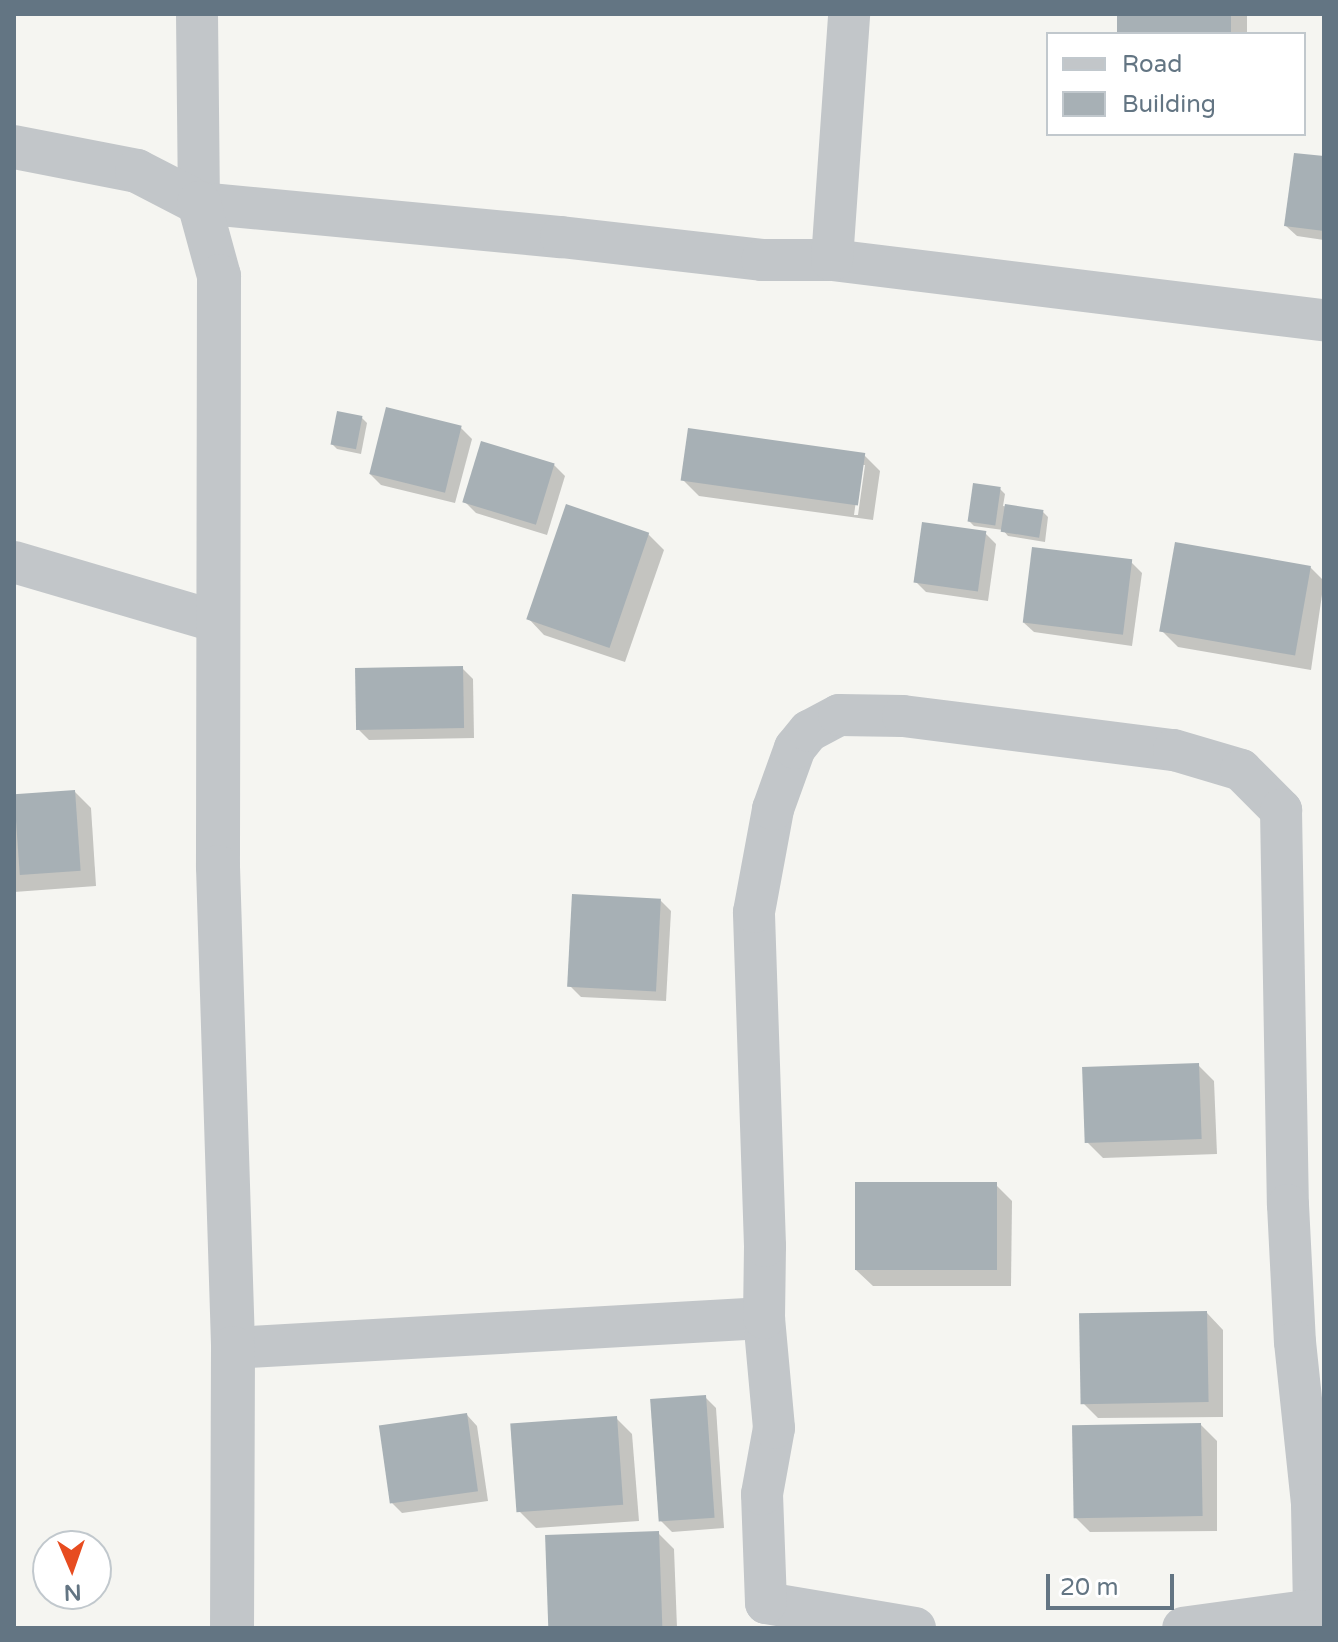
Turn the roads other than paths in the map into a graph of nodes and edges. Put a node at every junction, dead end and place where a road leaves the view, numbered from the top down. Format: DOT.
graph roads {
  1 [pos="197,14"];
  2 [pos="849,14"];
  3 [pos="14,147"];
  4 [pos="199,203"];
  5 [pos="832,260"];
  6 [pos="1324,320"];
  7 [pos="14,562"];
  8 [pos="218,622"];
  9 [pos="764,1318"];
  10 [pos="233,1348"];
  11 [pos="1319,1610"];
  12 [pos="766,1615"];
  13 [pos="232,1628"];
  14 [pos="915,1628"];
  15 [pos="1183,1628"];
  1 -- 4 [label="street"];
  2 -- 5 [label="street"];
  3 -- 4 [label="street"];
  4 -- 5 [label="street"];
  4 -- 8 [label="street"];
  5 -- 6 [label="street"];
  7 -- 8 [label="street"];
  8 -- 10 [label="street"];
  9 -- 10 [label="street"];
  9 -- 11 [label="street"];
  9 -- 12 [label="street"];
  10 -- 13 [label="street"];
  11 -- 15 [label="street"];
  12 -- 14 [label="street"];
}
